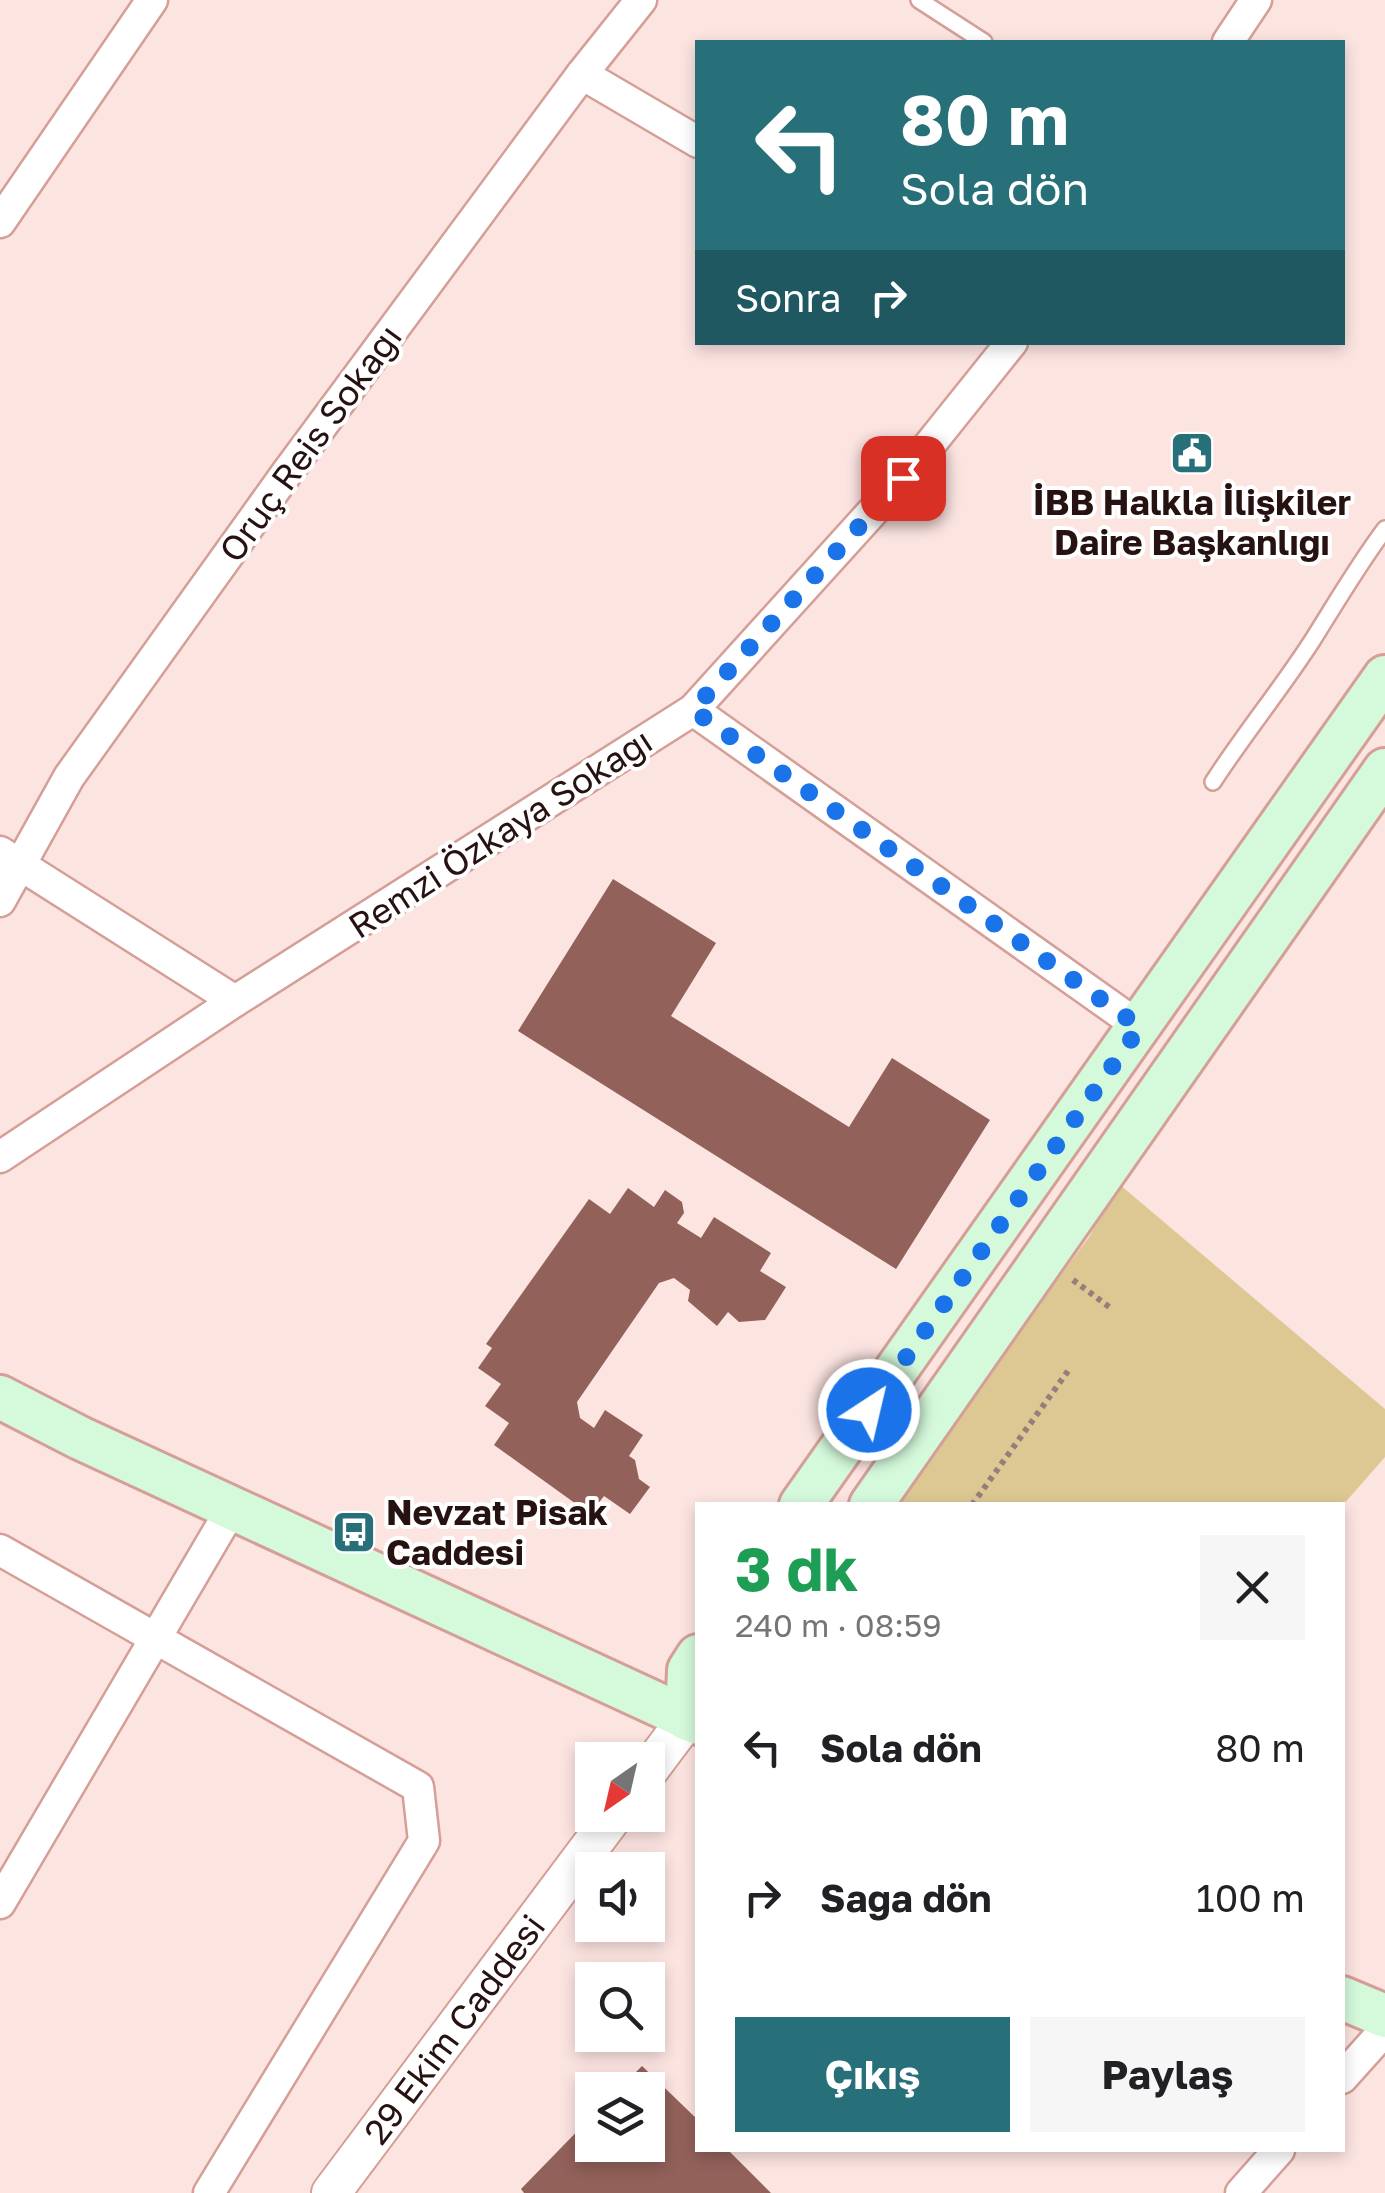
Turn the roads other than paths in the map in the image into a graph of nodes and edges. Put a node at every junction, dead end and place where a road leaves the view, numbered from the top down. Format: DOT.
graph roads {
  1 [pos="152,0"];
  2 [pos="641,0"];
  3 [pos="919,0"];
  4 [pos="1256,0"];
  5 [pos="981,40"];
  6 [pos="1229,40"];
  7 [pos="582,74"];
  8 [pos="695,140"];
  9 [pos="0,222"];
  10 [pos="1010,345"];
  11 [pos="1385,529"];
  12 [pos="1385,678"];
  13 [pos="693,710"];
  14 [pos="1385,770"];
  15 [pos="1212,782"];
  16 [pos="10,858"];
  17 [pos="0,901"];
  18 [pos="235,1001"];
  19 [pos="1140,1027"];
  20 [pos="0,1158"];
  21 [pos="0,1397"];
  22 [pos="804,1502"];
  23 [pos="874,1502"];
  24 [pos="232,1508"];
  25 [pos="0,1550"];
  26 [pos="154,1641"];
  27 [pos="695,1660"];
  28 [pos="694,1718"];
  29 [pos="665,1751"];
  30 [pos="601,1832"];
  31 [pos="0,1903"];
  32 [pos="1345,1999"];
  33 [pos="1385,2016"];
  34 [pos="1385,2030"];
  35 [pos="1345,2075"];
  36 [pos="1277,2152"];
  37 [pos="210,2193"];
  38 [pos="330,2193"];
  39 [pos="1242,2193"];
  1 -- 9 [label="street"];
  2 -- 7 [label="street, Oruç Reis Sokağı"];
  3 -- 5 [label="lane"];
  4 -- 6 [label="street"];
  7 -- 8 [label="street"];
  7 -- 16 [label="street, Oruç Reis Sokağı"];
  10 -- 13 [label="street, Remzi Özkaya Sokağı"];
  11 -- 15 [label="lane"];
  12 -- 19 [label="main road"];
  13 -- 18 [label="street, Remzi Özkaya Sokağı"];
  13 -- 19 [label="street"];
  14 -- 23 [label="main road"];
  16 -- 17 [label="street, Oruç Reis Sokağı"];
  16 -- 18 [label="street"];
  18 -- 20 [label="street, Remzi Özkaya Sokağı"];
  19 -- 22 [label="main road"];
  21 -- 24 [label="main road"];
  24 -- 26 [label="street"];
  24 -- 28 [label="main road"];
  25 -- 26 [label="street"];
  26 -- 31 [label="street"];
  26 -- 37 [label="street"];
  27 -- 28 [label="main road"];
  28 -- 29 [label="street"];
  30 -- 38 [label="street, 29 Ekim Caddesi"];
  32 -- 33 [label="main road"];
  34 -- 35 [label="street"];
  36 -- 39 [label="street"];
}
